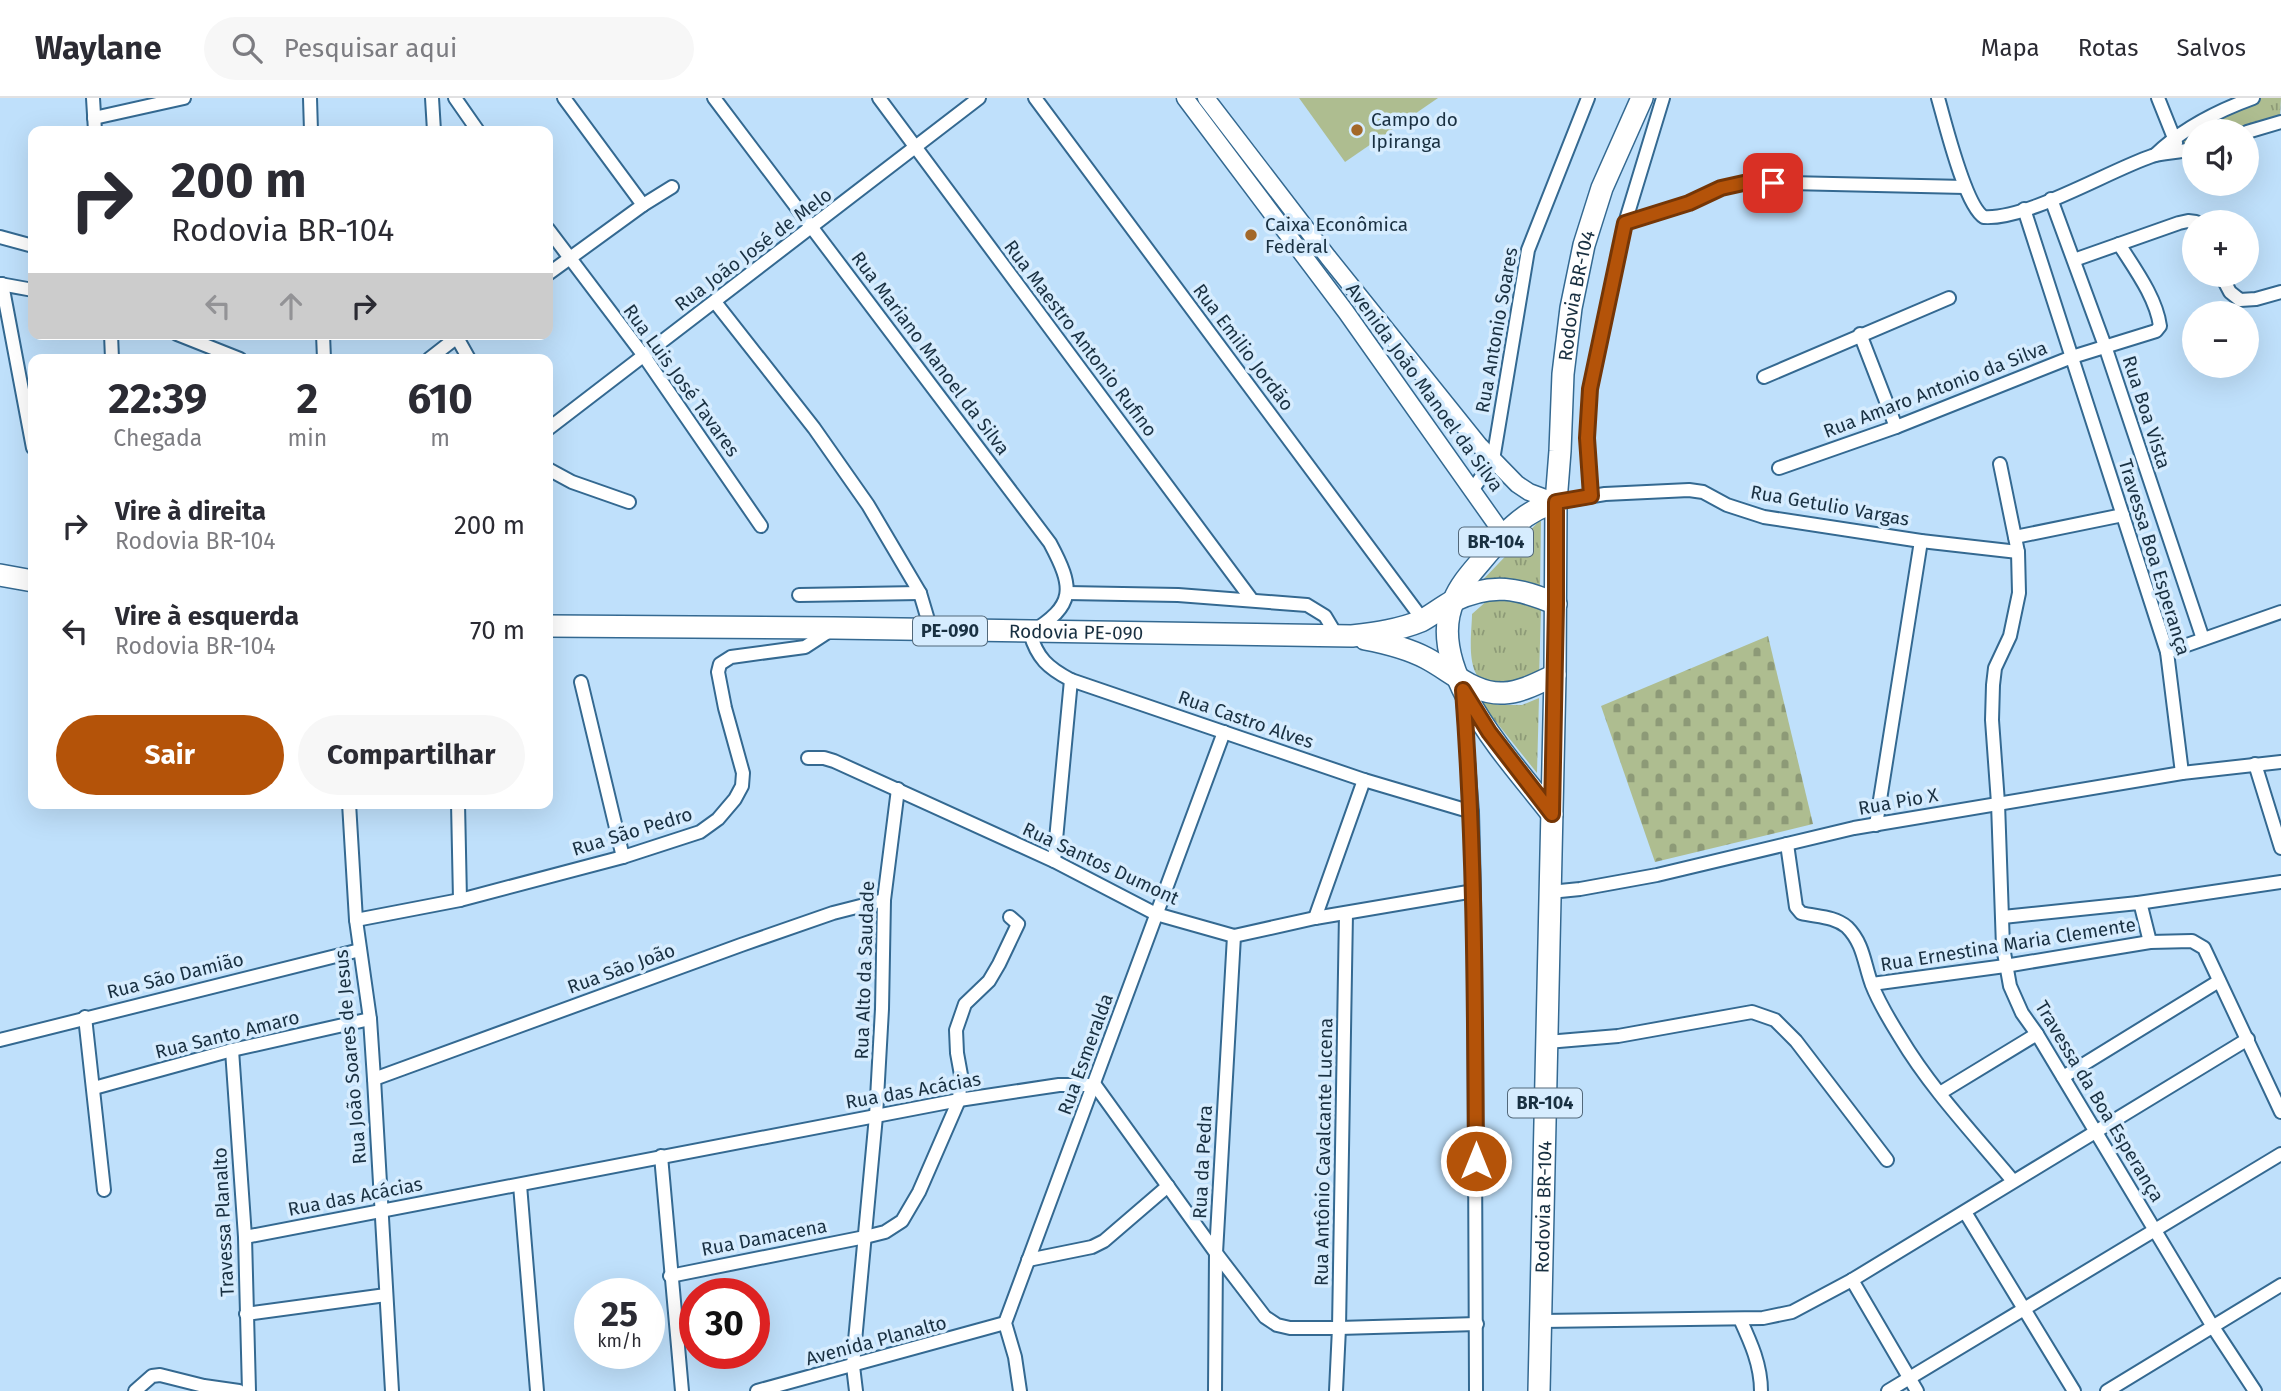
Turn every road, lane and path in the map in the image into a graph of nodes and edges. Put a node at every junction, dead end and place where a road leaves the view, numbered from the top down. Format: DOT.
graph roads {
  1 [pos="93,98"];
  2 [pos="184,98"];
  3 [pos="310,98"];
  4 [pos="432,98"];
  5 [pos="455,98"];
  6 [pos="564,98"];
  7 [pos="714,98"];
  8 [pos="878,98"];
  9 [pos="979,98"];
  10 [pos="1035,98"];
  11 [pos="1185,98"];
  12 [pos="1206,98"];
  13 [pos="1588,98"];
  14 [pos="1642,98"];
  15 [pos="1663,98"];
  16 [pos="1938,98"];
  17 [pos="2158,98"];
  18 [pos="2253,98"];
  19 [pos="94,117"];
  20 [pos="2281,122"];
  21 [pos="95,126"];
  22 [pos="312,126"];
  23 [pos="434,126"];
  24 [pos="475,126"];
  25 [pos="2259,128"];
  26 [pos="2174,137"];
  27 [pos="916,148"];
  28 [pos="2180,153"];
  29 [pos="2155,155"];
  30 [pos="672,187"];
  31 [pos="1965,187"];
  32 [pos="2051,198"];
  33 [pos="643,205"];
  34 [pos="2024,209"];
  35 [pos="2182,222"];
  36 [pos="1625,223"];
  37 [pos="812,228"];
  38 [pos="553,236"];
  39 [pos="0,237"];
  40 [pos="2119,244"];
  41 [pos="28,245"];
  42 [pos="569,258"];
  43 [pos="2074,260"];
  44 [pos="553,270"];
  45 [pos="1,284"];
  46 [pos="2228,287"];
  47 [pos="28,289"];
  48 [pos="2281,292"];
  49 [pos="1950,298"];
  50 [pos="715,302"];
  51 [pos="1860,334"];
  52 [pos="192,340"];
  53 [pos="451,340"];
  54 [pos="2105,346"];
  55 [pos="227,354"];
  56 [pos="435,354"];
  57 [pos="644,356"];
  58 [pos="2072,357"];
  59 [pos="1764,377"];
  60 [pos="28,422"];
  61 [pos="553,425"];
  62 [pos="1896,426"];
  63 [pos="1493,460"];
  64 [pos="2000,464"];
  65 [pos="1779,468"];
  66 [pos="553,472"];
  67 [pos="1473,489"];
  68 [pos="1591,496"];
  69 [pos="629,502"];
  70 [pos="1556,502"];
  71 [pos="2123,514"];
  72 [pos="761,526"];
  73 [pos="1503,534"];
  74 [pos="2015,537"];
  75 [pos="1921,541"];
  76 [pos="2018,552"];
  77 [pos="0,575"];
  78 [pos="28,580"];
  79 [pos="920,593"];
  80 [pos="1067,593"];
  81 [pos="799,596"];
  82 [pos="1252,600"];
  83 [pos="1453,601"];
  84 [pos="1556,604"];
  85 [pos="2281,612"];
  86 [pos="1423,620"];
  87 [pos="553,626"];
  88 [pos="834,628"];
  89 [pos="931,630"];
  90 [pos="1030,633"];
  91 [pos="1345,636"];
  92 [pos="2203,639"];
  93 [pos="2167,652"];
  94 [pos="1555,675"];
  95 [pos="1071,680"];
  96 [pos="581,682"];
  97 [pos="1460,684"];
  98 [pos="1224,732"];
  99 [pos="808,758"];
  100 [pos="2281,762"];
  101 [pos="2255,764"];
  102 [pos="2182,773"];
  103 [pos="1364,780"];
  104 [pos="898,789"];
  105 [pos="1998,803"];
  106 [pos="349,809"];
  107 [pos="458,809"];
  108 [pos="1472,812"];
  109 [pos="1552,814"];
  110 [pos="1876,825"];
  111 [pos="1787,844"];
  112 [pos="2281,848"];
  113 [pos="623,857"];
  114 [pos="1054,861"];
  115 [pos="2281,882"];
  116 [pos="1474,891"];
  117 [pos="1550,892"];
  118 [pos="460,900"];
  119 [pos="884,900"];
  120 [pos="2138,902"];
  121 [pos="1346,913"];
  122 [pos="1156,914"];
  123 [pos="1010,917"];
  124 [pos="2003,917"];
  125 [pos="1315,918"];
  126 [pos="356,920"];
  127 [pos="1234,936"];
  128 [pos="2150,942"];
  129 [pos="360,950"];
  130 [pos="2005,966"];
  131 [pos="2219,981"];
  132 [pos="1872,984"];
  133 [pos="85,1017"];
  134 [pos="369,1019"];
  135 [pos="2037,1034"];
  136 [pos="2248,1039"];
  137 [pos="0,1040"];
  138 [pos="1546,1042"];
  139 [pos="232,1050"];
  140 [pos="2063,1077"];
  141 [pos="374,1079"];
  142 [pos="1095,1085"];
  143 [pos="94,1088"];
  144 [pos="1940,1093"];
  145 [pos="959,1100"];
  146 [pos="2281,1112"];
  147 [pos="876,1116"];
  148 [pos="2096,1131"];
  149 [pos="2281,1154"];
  150 [pos="661,1156"];
  151 [pos="1887,1160"];
  152 [pos="2013,1181"];
  153 [pos="520,1185"];
  154 [pos="1168,1186"];
  155 [pos="104,1190"];
  156 [pos="383,1210"];
  157 [pos="1965,1212"];
  158 [pos="2156,1229"];
  159 [pos="245,1237"];
  160 [pos="865,1237"];
  161 [pos="1216,1253"];
  162 [pos="1028,1261"];
  163 [pos="670,1276"];
  164 [pos="1852,1280"];
  165 [pos="2281,1284"];
  166 [pos="386,1295"];
  167 [pos="2025,1309"];
  168 [pos="246,1314"];
  169 [pos="1740,1319"];
  170 [pos="1541,1321"];
  171 [pos="1005,1324"];
  172 [pos="1477,1324"];
  173 [pos="2213,1326"];
  174 [pos="1339,1328"];
  175 [pos="853,1366"];
  176 [pos="1909,1378"];
  177 [pos="135,1391"];
  178 [pos="239,1391"];
  179 [pos="249,1391"];
  180 [pos="392,1391"];
  181 [pos="537,1391"];
  182 [pos="682,1391"];
  183 [pos="757,1391"];
  184 [pos="856,1391"];
  185 [pos="1020,1391"];
  186 [pos="1215,1391"];
  187 [pos="1335,1391"];
  188 [pos="1476,1391"];
  189 [pos="1539,1391"];
  190 [pos="1761,1391"];
  191 [pos="1888,1391"];
  192 [pos="1917,1391"];
  193 [pos="2074,1391"];
  194 [pos="2107,1391"];
  195 [pos="2255,1391"];
  1 -- 19 [label="street"];
  2 -- 19 [label="street"];
  3 -- 22 [label="street"];
  4 -- 23 [label="street"];
  5 -- 24 [label="street"];
  6 -- 33 [label="street"];
  7 -- 37 [label="street, Rua Mariano Manoel da Silva"];
  8 -- 27 [label="street, Rua Maestro Antonio Rufino"];
  9 -- 27 [label="street, Rua João José de Melo"];
  10 -- 86 [label="street, Rua Emilio Jordão"];
  11 -- 67 [label="street, Avenida João Manoel da Silva"];
  12 -- 63 [label="street, Avenida João Manoel da Silva"];
  13 -- 63 [label="street, Rua Antonio Soares"];
  14 -- 70 [label="main road, Rodovia BR-104 / BR-104"];
  15 -- 36 [label="street"];
  16 -- 31 [label="street"];
  17 -- 26 [label="street"];
  18 -- 26 [label="street"];
  19 -- 21 [label="street"];
  20 -- 25 [label="street"];
  26 -- 28 [label="street"];
  26 -- 29 [label="street"];
  27 -- 37 [label="street, Rua João José de Melo"];
  27 -- 82 [label="street, Rua Maestro Antonio Rufino"];
  28 -- 29 [label="street"];
  29 -- 32 [label="street"];
  30 -- 33 [label="street"];
  31 -- 34 [label="street"];
  31 -- 36 [label="street"];
  32 -- 34 [label="street"];
  32 -- 43 [label="street, Rua Boa Vista"];
  33 -- 42 [label="street"];
  34 -- 58 [label="street"];
  35 -- 40 [label="street"];
  36 -- 68 [label="street"];
  37 -- 50 [label="street, Rua João José de Melo"];
  37 -- 80 [label="street, Rua Mariano Manoel da Silva"];
  38 -- 42 [label="street, Rua Luis José Tavares"];
  39 -- 41 [label="street"];
  40 -- 43 [label="street"];
  40 -- 54 [label="street, Rua Amaro Antonio da Silva"];
  42 -- 44 [label="street"];
  42 -- 57 [label="street, Rua Luis José Tavares"];
  43 -- 54 [label="street, Rua Boa Vista"];
  45 -- 47 [label="street"];
  45 -- 60 [label="street"];
  46 -- 48 [label="street"];
  49 -- 51 [label="street"];
  50 -- 57 [label="street, Rua João José de Melo"];
  50 -- 79 [label="street"];
  51 -- 59 [label="street"];
  51 -- 62 [label="street"];
  52 -- 55 [label="street"];
  53 -- 56 [label="street"];
  54 -- 58 [label="street, Rua Amaro Antonio da Silva"];
  54 -- 92 [label="street, Rua Boa Vista"];
  57 -- 61 [label="street, Rua João José de Melo"];
  57 -- 72 [label="street, Rua Luis José Tavares"];
  58 -- 62 [label="street, Rua Amaro Antonio da Silva"];
  58 -- 71 [label="street, Travessa Boa Esperança"];
  62 -- 65 [label="street, Rua Amaro Antonio da Silva"];
  63 -- 67 [label="street, Rua Antonio Soares"];
  63 -- 70 [label="street, Avenida João Manoel da Silva"];
  64 -- 74 [label="street, Travessa da Boa Esperança"];
  66 -- 69 [label="street"];
  67 -- 73 [label="street, Avenida João Manoel da Silva"];
  68 -- 70 [label="street, Rua Getulio Vargas"];
  68 -- 75 [label="street, Rua Getulio Vargas"];
  70 -- 73 [label="main road, BR-104"];
  70 -- 84 [label="main road, Rodovia BR-104 / BR-104"];
  71 -- 74 [label="street"];
  71 -- 93 [label="street, Travessa Boa Esperança"];
  73 -- 83 [label="main road, BR-104"];
  74 -- 76 [label="street, Travessa da Boa Esperança"];
  75 -- 76 [label="street, Rua Getulio Vargas"];
  75 -- 110 [label="street"];
  76 -- 105 [label="street, Travessa da Boa Esperança"];
  77 -- 78 [label="main road"];
  79 -- 81 [label="street"];
  79 -- 89 [label="street"];
  80 -- 82 [label="street"];
  80 -- 90 [label="street"];
  82 -- 91 [label="street"];
  83 -- 84 [label="main road, Rodovia PE-090 / PE-090"];
  83 -- 86 [label="main road, Rodovia PE-090 / PE-090"];
  83 -- 97 [label="main road, BR-104"];
  84 -- 94 [label="main road, Rodovia BR-104 / BR-104"];
  85 -- 92 [label="street"];
  86 -- 91 [label="main road, Rodovia PE-090 / PE-090"];
  87 -- 88 [label="main road, Rodovia PE-090 / PE-090"];
  88 -- 89 [label="main road, Rodovia PE-090 / PE-090"];
  88 -- 113 [label="street, Rua São Pedro"];
  89 -- 90 [label="main road, Rodovia PE-090 / PE-090"];
  90 -- 91 [label="main road, Rodovia PE-090 / PE-090"];
  90 -- 95 [label="street, Rua Castro Alves"];
  91 -- 97 [label="main road, Rodovia PE-090 / PE-090"];
  92 -- 93 [label="street"];
  93 -- 102 [label="street, Travessa Boa Esperança"];
  94 -- 97 [label="main road, Rodovia PE-090 / PE-090"];
  94 -- 109 [label="main road, Rodovia BR-104 / BR-104"];
  95 -- 98 [label="street, Rua Castro Alves"];
  95 -- 114 [label="street"];
  96 -- 113 [label="street"];
  97 -- 108 [label="street"];
  97 -- 109 [label="main road, BR-104"];
  98 -- 103 [label="street, Rua Castro Alves"];
  98 -- 122 [label="street, Rua Esmeralda"];
  99 -- 104 [label="street, Rua Santos Dumont"];
  100 -- 101 [label="street, Rua Pio X"];
  101 -- 102 [label="street, Rua Pio X"];
  101 -- 112 [label="street"];
  102 -- 105 [label="street, Rua Pio X"];
  103 -- 108 [label="street, Rua Castro Alves"];
  103 -- 125 [label="street"];
  104 -- 114 [label="street, Rua Santos Dumont"];
  104 -- 119 [label="street, Rua Alto da Saudade"];
  105 -- 110 [label="street, Rua Pio X"];
  105 -- 124 [label="street, Travessa da Boa Esperança"];
  106 -- 126 [label="street, Rua João Soares de Jesus"];
  107 -- 118 [label="street"];
  108 -- 116 [label="street"];
  109 -- 117 [label="main road, Rodovia BR-104 / BR-104"];
  110 -- 111 [label="street, Rua Pio X"];
  111 -- 117 [label="street, Rua Pio X"];
  111 -- 132 [label="street"];
  113 -- 118 [label="street, Rua São Pedro"];
  114 -- 122 [label="street, Rua Santos Dumont"];
  115 -- 120 [label="street"];
  116 -- 121 [label="street, Rua Santos Dumont"];
  116 -- 172 [label="street"];
  117 -- 138 [label="main road, Rodovia BR-104 / BR-104"];
  118 -- 126 [label="street, Rua São Pedro"];
  119 -- 141 [label="street, Rua São João"];
  119 -- 147 [label="street, Rua Alto da Saudade"];
  120 -- 124 [label="street"];
  120 -- 128 [label="street"];
  121 -- 125 [label="street, Rua Santos Dumont"];
  121 -- 174 [label="street, Rua Antônio Cavalcante Lucena"];
  122 -- 127 [label="street, Rua Santos Dumont"];
  122 -- 142 [label="street, Rua Esmeralda"];
  123 -- 145 [label="street"];
  124 -- 130 [label="street, Travessa da Boa Esperança"];
  125 -- 127 [label="street, Rua Santos Dumont"];
  126 -- 129 [label="street, Rua João Soares de Jesus"];
  127 -- 161 [label="street, Rua da Pedra"];
  128 -- 130 [label="street, Rua Ernestina Maria Clemente"];
  128 -- 131 [label="street, Rua Ernestina Maria Clemente"];
  129 -- 133 [label="street, Rua São Damião"];
  129 -- 134 [label="street, Rua João Soares de Jesus"];
  130 -- 132 [label="street, Rua Ernestina Maria Clemente"];
  130 -- 135 [label="street, Travessa da Boa Esperança"];
  131 -- 136 [label="street"];
  131 -- 140 [label="street"];
  132 -- 144 [label="street"];
  133 -- 137 [label="street, Rua São Damião"];
  133 -- 143 [label="street"];
  134 -- 139 [label="street, Rua Santo Amaro"];
  134 -- 141 [label="street, Rua João Soares de Jesus"];
  135 -- 140 [label="street, Travessa da Boa Esperança"];
  135 -- 144 [label="street"];
  136 -- 146 [label="street"];
  136 -- 148 [label="street"];
  138 -- 151 [label="street"];
  138 -- 170 [label="main road, Rodovia BR-104 / BR-104"];
  139 -- 143 [label="street, Rua Santo Amaro"];
  139 -- 159 [label="street, Travessa Planalto"];
  140 -- 148 [label="street, Travessa da Boa Esperança"];
  141 -- 156 [label="street, Rua João Soares de Jesus"];
  142 -- 145 [label="street, Rua das Acácias"];
  142 -- 154 [label="street"];
  142 -- 162 [label="street, Rua Esmeralda"];
  143 -- 155 [label="street"];
  144 -- 152 [label="street"];
  145 -- 147 [label="street, Rua das Acácias"];
  145 -- 160 [label="street"];
  147 -- 150 [label="street, Rua das Acácias"];
  147 -- 160 [label="street, Rua Alto da Saudade"];
  148 -- 152 [label="street"];
  148 -- 158 [label="street, Travessa da Boa Esperança"];
  149 -- 158 [label="street"];
  150 -- 153 [label="street, Rua das Acácias"];
  150 -- 163 [label="street"];
  152 -- 157 [label="street"];
  153 -- 156 [label="street, Rua das Acácias"];
  153 -- 181 [label="street"];
  154 -- 161 [label="street"];
  154 -- 162 [label="street"];
  156 -- 159 [label="street, Rua das Acácias"];
  156 -- 166 [label="street, Rua João Soares de Jesus"];
  157 -- 164 [label="street"];
  157 -- 167 [label="street"];
  158 -- 167 [label="street"];
  158 -- 173 [label="street, Travessa da Boa Esperança"];
  159 -- 168 [label="street, Travessa Planalto"];
  160 -- 163 [label="street, Rua Damacena"];
  160 -- 175 [label="street, Rua Alto da Saudade"];
  161 -- 174 [label="street"];
  161 -- 186 [label="street, Rua da Pedra"];
  162 -- 171 [label="street, Rua Esmeralda"];
  163 -- 182 [label="street"];
  164 -- 169 [label="street"];
  164 -- 176 [label="street"];
  165 -- 173 [label="street"];
  166 -- 168 [label="street"];
  166 -- 180 [label="street, Rua João Soares de Jesus"];
  167 -- 176 [label="street"];
  167 -- 193 [label="street"];
  168 -- 179 [label="street, Travessa Planalto"];
  169 -- 170 [label="street"];
  169 -- 190 [label="street"];
  170 -- 189 [label="main road, Rodovia BR-104 / BR-104"];
  171 -- 175 [label="street, Avenida Planalto"];
  171 -- 185 [label="street"];
  172 -- 174 [label="street"];
  172 -- 188 [label="street"];
  173 -- 194 [label="street"];
  173 -- 195 [label="street, Travessa da Boa Esperança"];
  174 -- 187 [label="street, Rua Antônio Cavalcante Lucena"];
  175 -- 183 [label="street, Avenida Planalto"];
  175 -- 184 [label="street, Rua Alto da Saudade"];
  176 -- 191 [label="street"];
  176 -- 192 [label="street"];
  177 -- 178 [label="street"];
}
